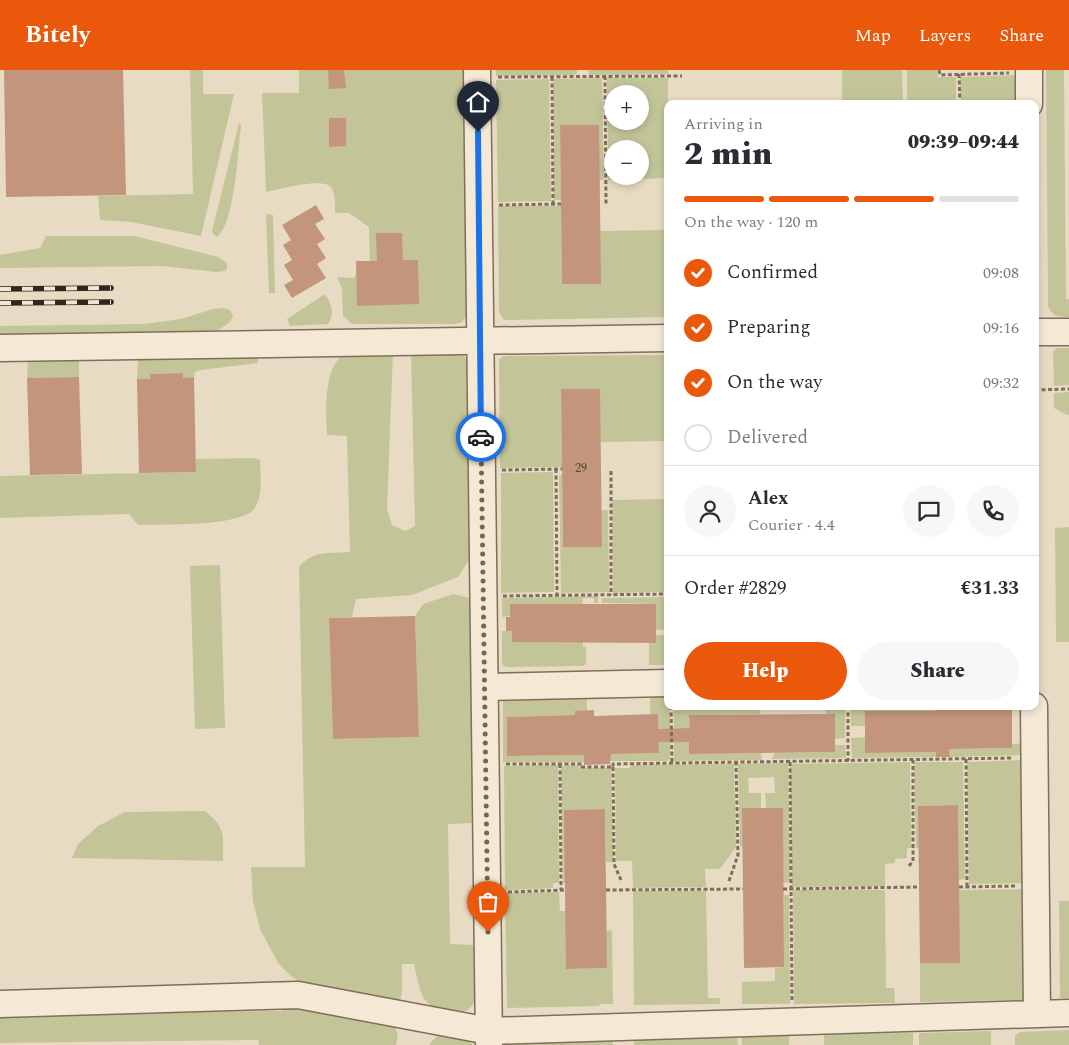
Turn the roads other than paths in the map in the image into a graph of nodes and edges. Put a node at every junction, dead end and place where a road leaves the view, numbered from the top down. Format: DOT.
graph roads {
  1 [pos="1029,71"];
  2 [pos="477,74"];
  3 [pos="1029,100"];
  4 [pos="1039,332"];
  5 [pos="1069,332"];
  6 [pos="664,338"];
  7 [pos="480,342"];
  8 [pos="0,348"];
  9 [pos="664,683"];
  10 [pos="484,687"];
  11 [pos="1034,710"];
  12 [pos="0,1004"];
  13 [pos="1037,1013"];
  14 [pos="1069,1013"];
  15 [pos="489,1038"];
  1 -- 3 [label="lane"];
  2 -- 7 [label="lane"];
  4 -- 5 [label="lane"];
  6 -- 7 [label="lane"];
  7 -- 8 [label="lane"];
  7 -- 10 [label="lane"];
  9 -- 10 [label="lane"];
  10 -- 15 [label="lane"];
  11 -- 13 [label="lane"];
  12 -- 15 [label="lane"];
  13 -- 14 [label="lane"];
  13 -- 15 [label="lane"];
}
